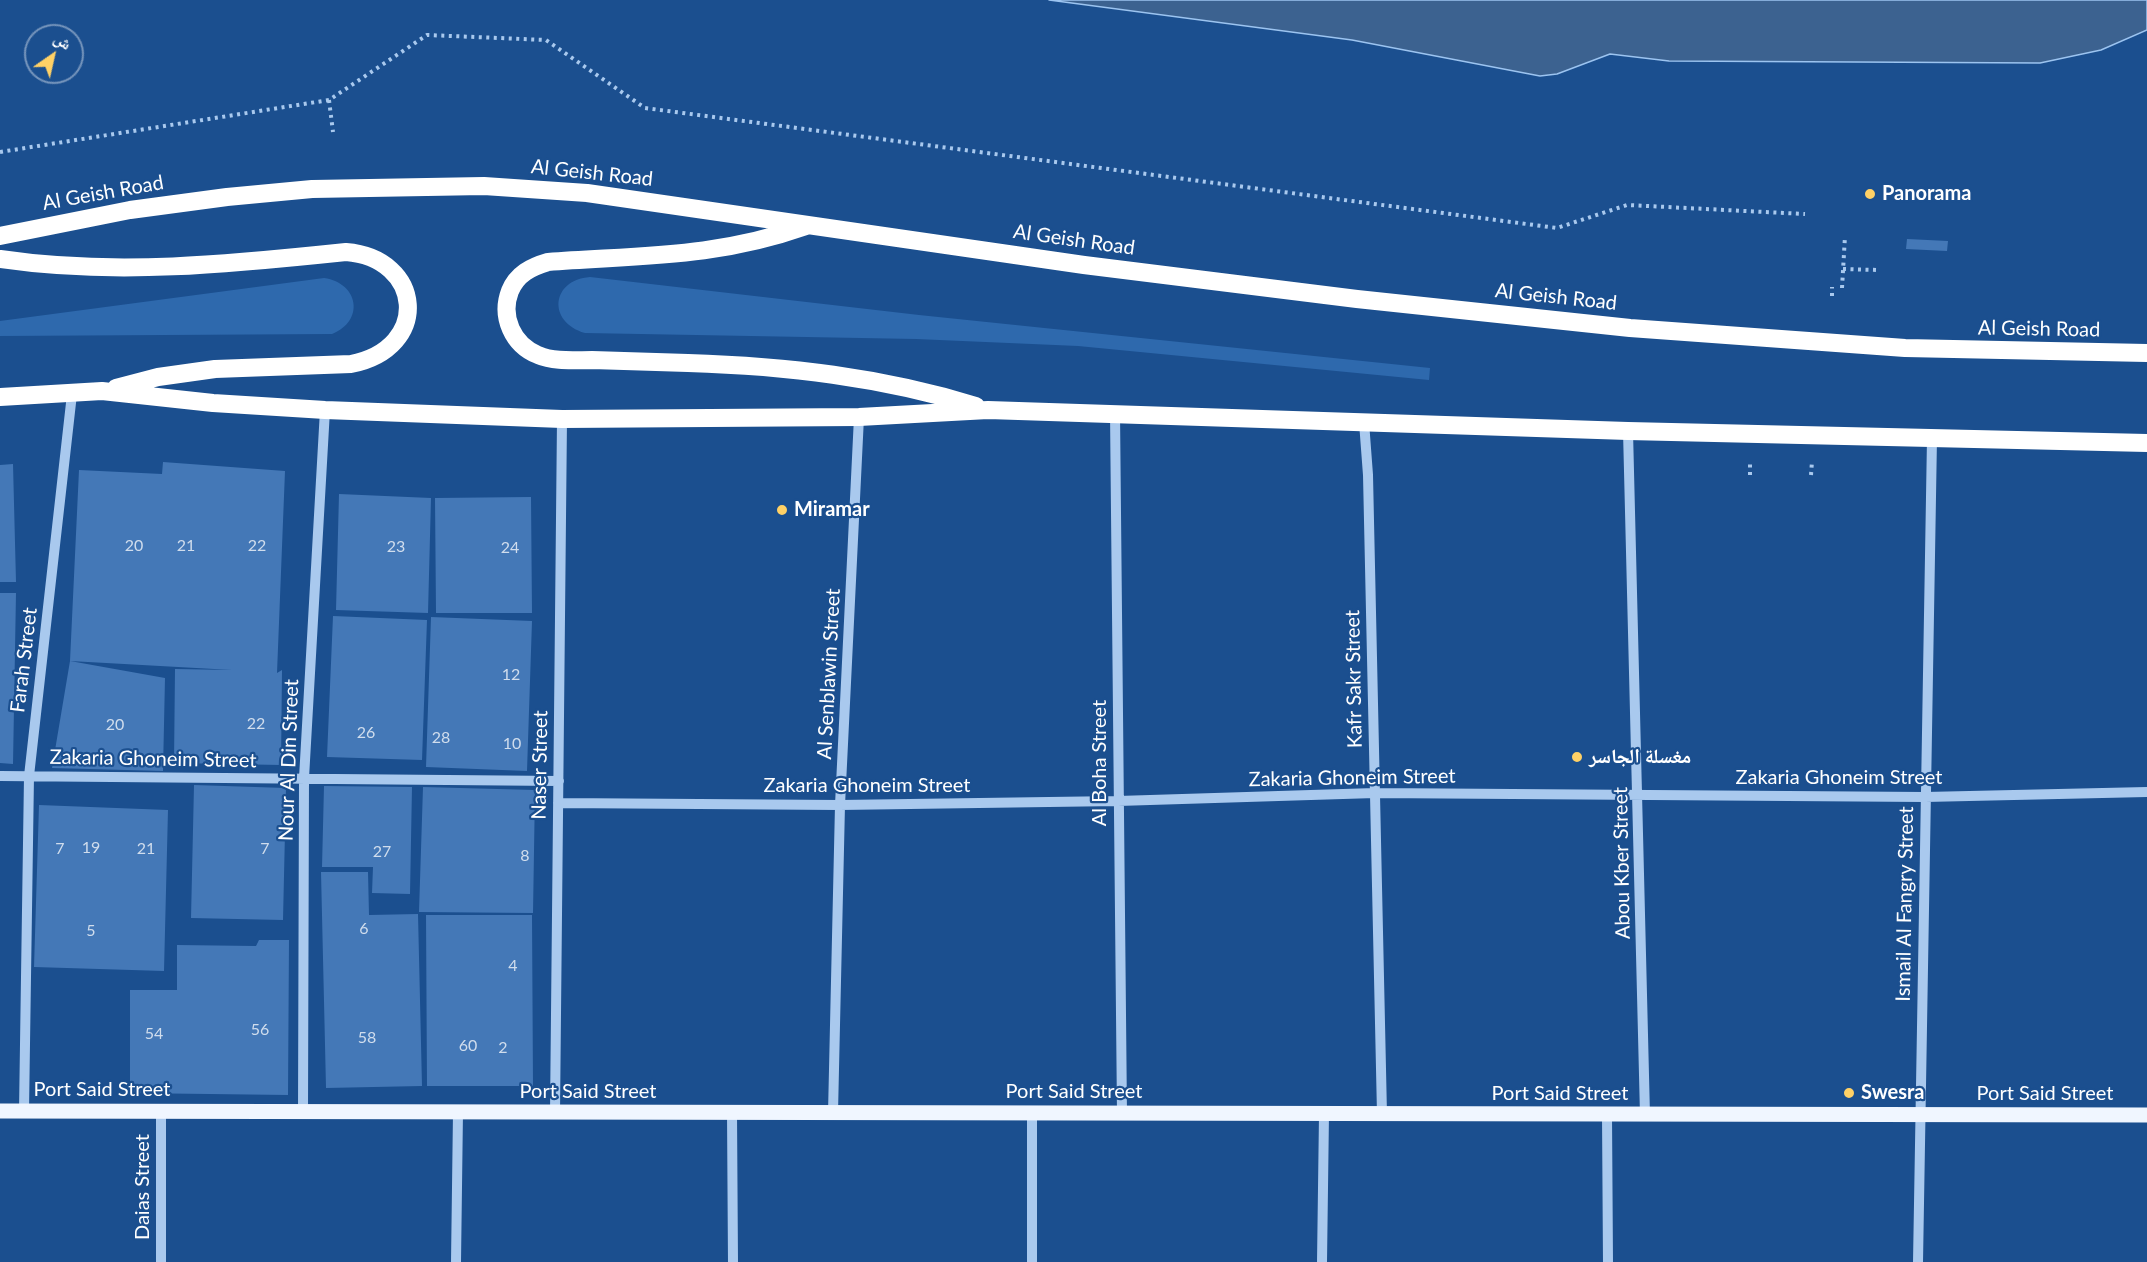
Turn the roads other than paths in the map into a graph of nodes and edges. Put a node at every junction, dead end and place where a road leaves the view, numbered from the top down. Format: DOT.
graph roads {
  1 [pos="811,225"];
  2 [pos="0,236"];
  3 [pos="0,259"];
  4 [pos="2147,353"];
  5 [pos="102,391"];
  6 [pos="72,394"];
  7 [pos="0,397"];
  8 [pos="326,410"];
  9 [pos="988,410"];
  10 [pos="1115,412"];
  11 [pos="859,417"];
  12 [pos="562,419"];
  13 [pos="1364,422"];
  14 [pos="1628,431"];
  15 [pos="1932,438"];
  16 [pos="2147,443"];
  17 [pos="0,776"];
  18 [pos="29,776"];
  19 [pos="304,778"];
  20 [pos="559,781"];
  21 [pos="2147,792"];
  22 [pos="1375,793"];
  23 [pos="1639,795"];
  24 [pos="1925,797"];
  25 [pos="1118,801"];
  26 [pos="558,803"];
  27 [pos="840,805"];
  28 [pos="0,1111"];
  29 [pos="24,1111"];
  30 [pos="161,1112"];
  31 [pos="303,1112"];
  32 [pos="555,1112"];
  33 [pos="458,1113"];
  34 [pos="732,1113"];
  35 [pos="833,1113"];
  36 [pos="1032,1113"];
  37 [pos="1122,1113"];
  38 [pos="1324,1114"];
  39 [pos="1382,1114"];
  40 [pos="1645,1114"];
  41 [pos="1606,1115"];
  42 [pos="1919,1115"];
  43 [pos="2147,1115"];
  44 [pos="161,1262"];
  45 [pos="456,1262"];
  46 [pos="734,1262"];
  47 [pos="1032,1262"];
  48 [pos="1322,1262"];
  49 [pos="1608,1262"];
  50 [pos="1918,1262"];
  1 -- 2 [label="highway, Al Geish Road"];
  1 -- 4 [label="highway, Al Geish Road"];
  1 -- 9 [label="highway"];
  3 -- 5 [label="highway"];
  5 -- 6 [label="highway"];
  5 -- 8 [label="highway"];
  6 -- 7 [label="highway"];
  6 -- 18 [label="street, Farah Street"];
  8 -- 12 [label="highway"];
  8 -- 19 [label="street, Nour Al Din Street"];
  9 -- 10 [label="highway"];
  9 -- 11 [label="highway"];
  10 -- 13 [label="highway"];
  10 -- 25 [label="street, Al Boha Street"];
  11 -- 12 [label="highway"];
  11 -- 27 [label="street, Al Senblawin Street"];
  12 -- 20 [label="street, Naser Street"];
  13 -- 14 [label="highway"];
  13 -- 22 [label="street, Kafr Sakr Street"];
  14 -- 15 [label="highway"];
  14 -- 23 [label="street, Abou Kber Street"];
  15 -- 16 [label="highway"];
  15 -- 24 [label="street, Ismail Al Fangry Street"];
  17 -- 18 [label="street, Zakaria Ghoneim Street"];
  18 -- 19 [label="street, Zakaria Ghoneim Street"];
  18 -- 29 [label="street, Farah Street"];
  19 -- 20 [label="street, Zakaria Ghoneim Street"];
  19 -- 31 [label="street, Nour Al Din Street"];
  20 -- 26 [label="street, Naser Street"];
  21 -- 24 [label="street, Zakaria Ghoneim Street"];
  22 -- 23 [label="street, Zakaria Ghoneim Street"];
  22 -- 25 [label="street, Zakaria Ghoneim Street"];
  22 -- 39 [label="street, Kafr Sakr Street"];
  23 -- 24 [label="street, Zakaria Ghoneim Street"];
  23 -- 40 [label="street, Abou Kber Street"];
  24 -- 42 [label="street, Ismail Al Fangry Street"];
  25 -- 27 [label="street, Zakaria Ghoneim Street"];
  25 -- 37 [label="street, Al Boha Street"];
  26 -- 27 [label="street, Zakaria Ghoneim Street"];
  26 -- 32 [label="street, Naser Street"];
  27 -- 35 [label="street, Al Senblawin Street"];
  28 -- 29 [label="main road, Port Said Street"];
  29 -- 30 [label="main road, Port Said Street"];
  30 -- 31 [label="main road, Port Said Street"];
  30 -- 44 [label="street, Daias Street"];
  31 -- 33 [label="main road, Port Said Street"];
  32 -- 33 [label="main road, Port Said Street"];
  32 -- 34 [label="main road, Port Said Street"];
  33 -- 45 [label="street"];
  34 -- 35 [label="main road, Port Said Street"];
  34 -- 46 [label="street"];
  35 -- 36 [label="main road, Port Said Street"];
  36 -- 37 [label="main road, Port Said Street"];
  36 -- 47 [label="street"];
  37 -- 38 [label="main road, Port Said Street"];
  38 -- 39 [label="main road, Port Said Street"];
  38 -- 48 [label="street"];
  39 -- 41 [label="main road, Port Said Street"];
  40 -- 41 [label="main road, Port Said Street"];
  40 -- 42 [label="main road, Port Said Street"];
  41 -- 49 [label="street"];
  42 -- 43 [label="main road, Port Said Street"];
  42 -- 50 [label="street, Ismail Al Fangry Street"];
}
